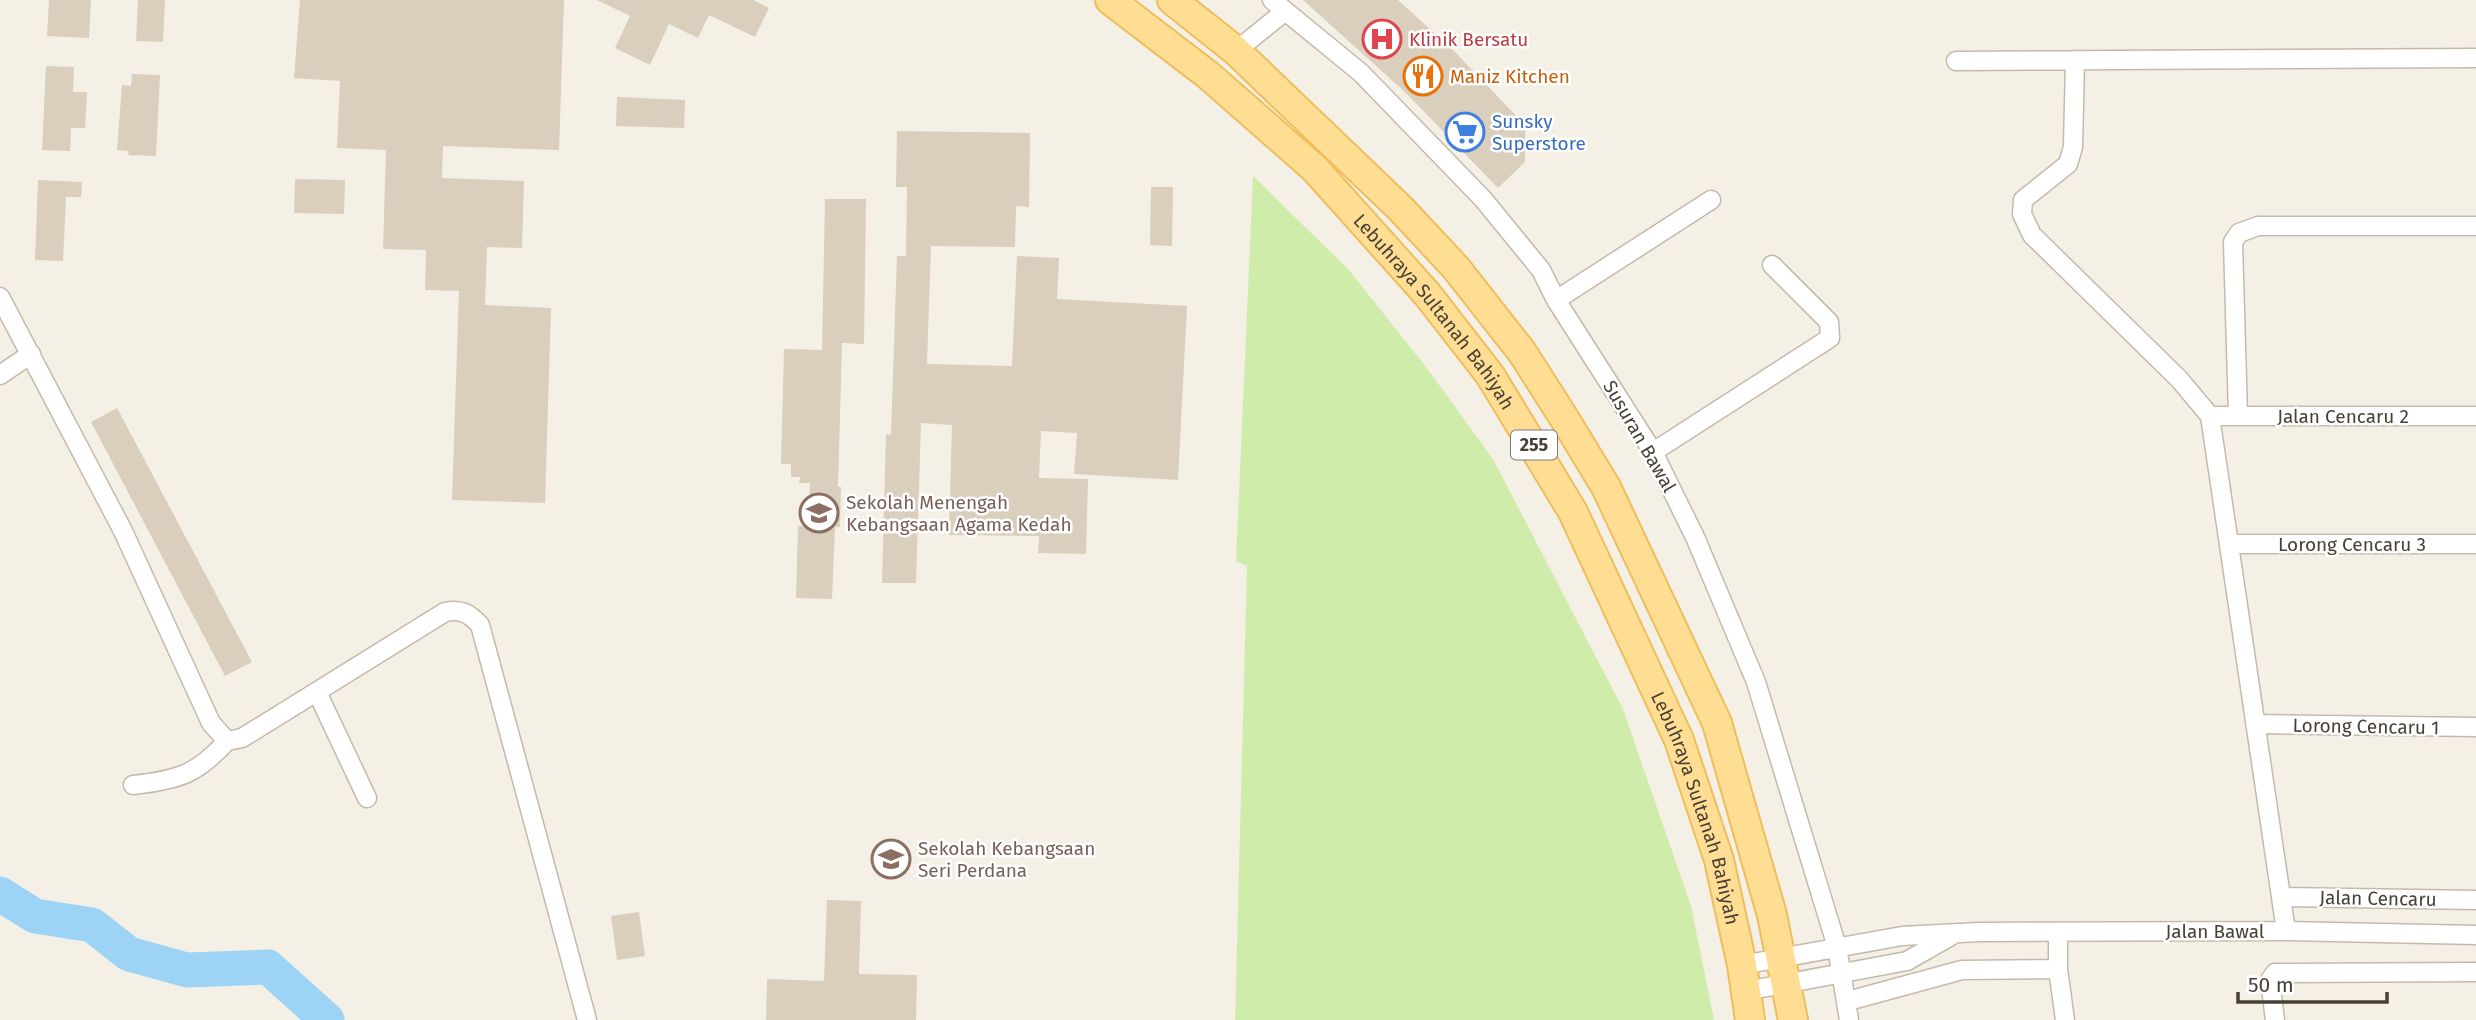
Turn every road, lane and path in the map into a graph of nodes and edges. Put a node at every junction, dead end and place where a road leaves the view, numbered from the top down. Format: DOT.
graph roads {
  1 [pos="1110,0"];
  2 [pos="1172,0"];
  3 [pos="1278,6"];
  4 [pos="1236,51"];
  5 [pos="2476,58"];
  6 [pos="2075,60"];
  7 [pos="1956,61"];
  8 [pos="1711,200"];
  9 [pos="2476,226"];
  10 [pos="1772,265"];
  11 [pos="0,297"];
  12 [pos="1556,300"];
  13 [pos="31,354"];
  14 [pos="0,375"];
  15 [pos="2210,416"];
  16 [pos="2238,416"];
  17 [pos="2476,416"];
  18 [pos="1653,452"];
  19 [pos="2229,544"];
  20 [pos="2476,544"];
  21 [pos="317,692"];
  22 [pos="2255,724"];
  23 [pos="2476,727"];
  24 [pos="227,741"];
  25 [pos="133,785"];
  26 [pos="367,798"];
  27 [pos="2281,897"];
  28 [pos="2476,900"];
  29 [pos="2286,931"];
  30 [pos="2058,932"];
  31 [pos="1954,934"];
  32 [pos="2476,935"];
  33 [pos="1837,947"];
  34 [pos="2058,969"];
  35 [pos="1785,971"];
  36 [pos="2476,972"];
  37 [pos="1842,973"];
  38 [pos="1744,978"];
  39 [pos="1847,1001"];
  40 [pos="587,1020"];
  41 [pos="1750,1020"];
  42 [pos="1793,1020"];
  43 [pos="1849,1020"];
  44 [pos="2065,1020"];
  45 [pos="2275,1020"];
  1 -- 38 [label="main road, Lebuhraya Sultanah Bahiyah / 255"];
  2 -- 4 [label="main road, Lebuhraya Sultanah Bahiyah / 255"];
  3 -- 4 [label="street"];
  3 -- 12 [label="street, Susuran Bawal"];
  4 -- 35 [label="main road, Lebuhraya Sultanah Bahiyah / 255"];
  5 -- 6 [label="street"];
  6 -- 7 [label="street"];
  6 -- 15 [label="street"];
  8 -- 12 [label="street"];
  9 -- 16 [label="street"];
  10 -- 18 [label="street"];
  11 -- 13 [label="street"];
  12 -- 18 [label="street, Susuran Bawal"];
  13 -- 14 [label="street"];
  13 -- 24 [label="street"];
  15 -- 16 [label="street, Jalan Cencaru 2"];
  15 -- 19 [label="street"];
  16 -- 17 [label="street, Jalan Cencaru 2"];
  18 -- 33 [label="street, Susuran Bawal"];
  19 -- 20 [label="street, Lorong Cencaru 3"];
  19 -- 22 [label="street"];
  21 -- 24 [label="street"];
  21 -- 26 [label="street"];
  21 -- 40 [label="street"];
  22 -- 23 [label="street, Lorong Cencaru 1"];
  22 -- 27 [label="street"];
  24 -- 25 [label="street"];
  27 -- 28 [label="street, Jalan Cencaru"];
  27 -- 29 [label="street"];
  29 -- 30 [label="street, Jalan Bawal"];
  29 -- 32 [label="street, Jalan Bawal"];
  30 -- 31 [label="street, Jalan Bawal"];
  30 -- 34 [label="street"];
  31 -- 33 [label="street, Jalan Bawal"];
  31 -- 37 [label="street, Jalan Bawal"];
  33 -- 35 [label="street, Jalan Bawal"];
  33 -- 37 [label="street, Susuran Bawal"];
  34 -- 39 [label="street"];
  34 -- 44 [label="street"];
  35 -- 37 [label="street, Jalan Bawal"];
  35 -- 38 [label="street, Jalan Bawal"];
  35 -- 38 [label="street, Jalan Bawal"];
  35 -- 42 [label="main road, Lebuhraya Sultanah Bahiyah / 255"];
  36 -- 45 [label="street"];
  37 -- 39 [label="street, Susuran Bawal"];
  38 -- 41 [label="main road, Lebuhraya Sultanah Bahiyah / 255"];
  39 -- 43 [label="street, Susuran Bawal"];
}
